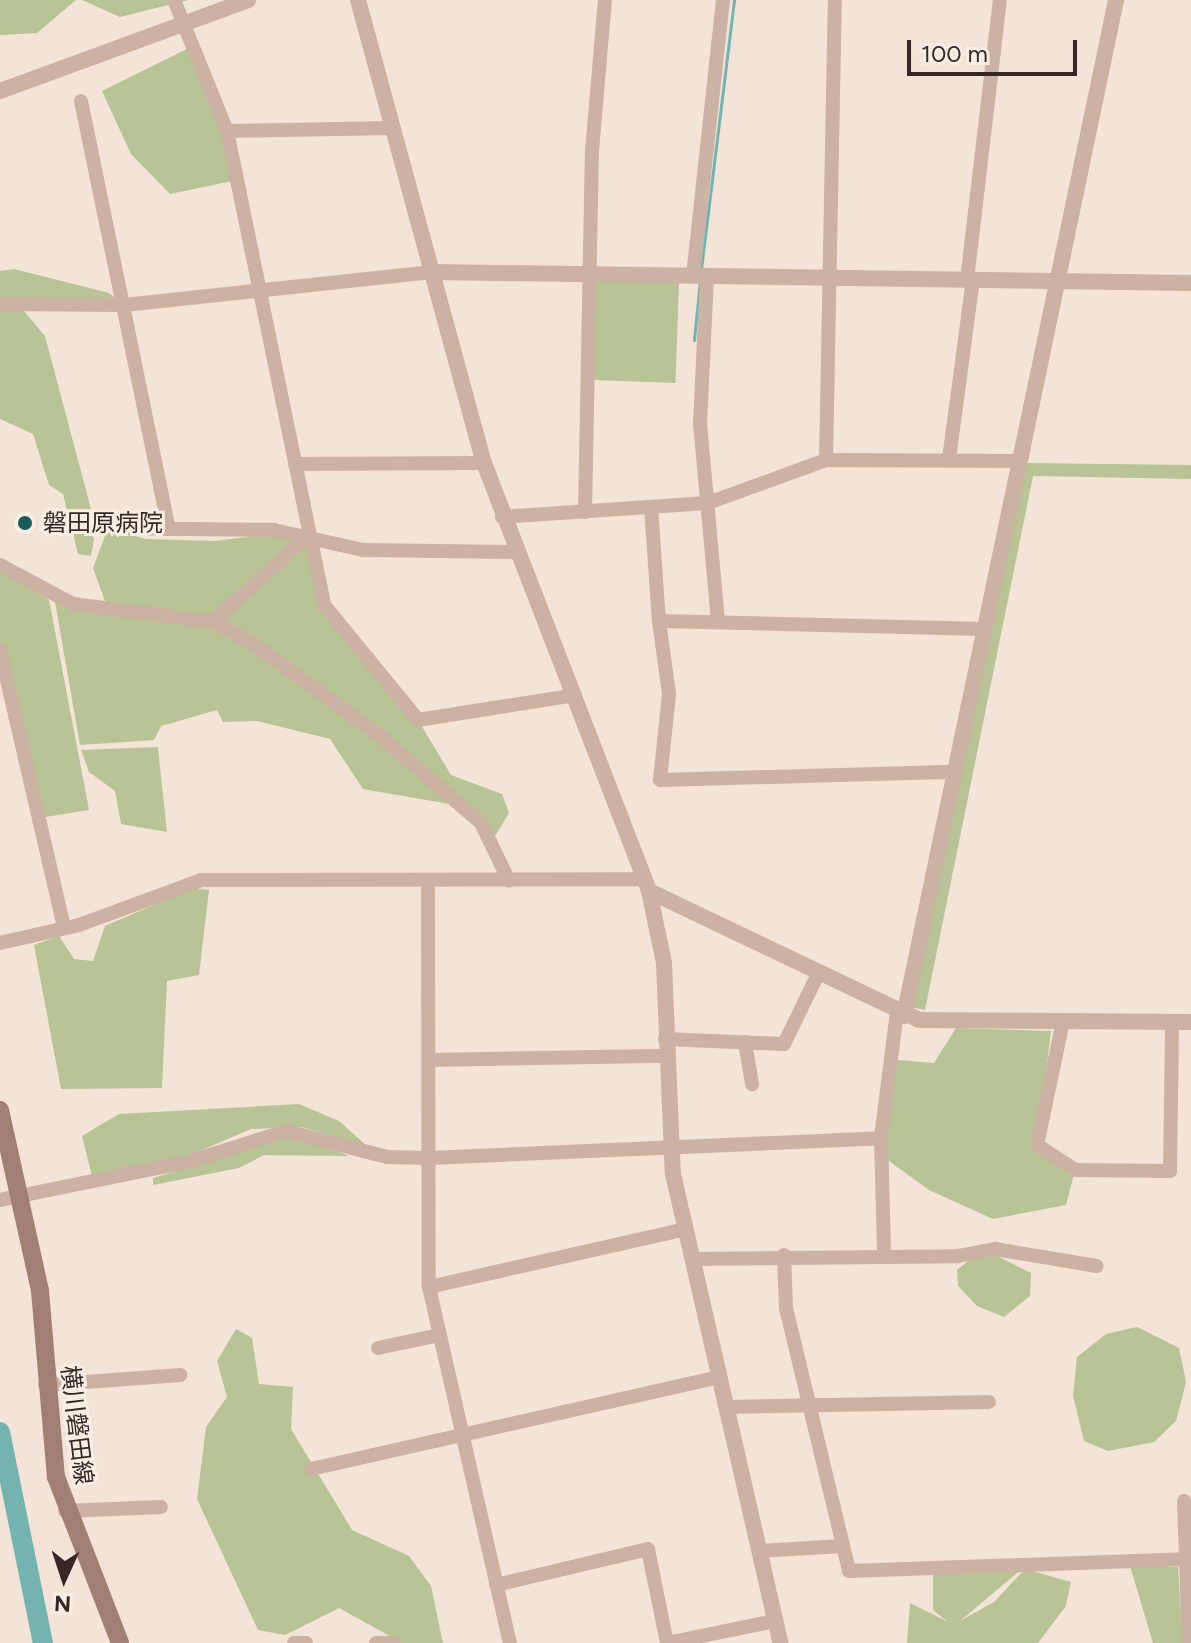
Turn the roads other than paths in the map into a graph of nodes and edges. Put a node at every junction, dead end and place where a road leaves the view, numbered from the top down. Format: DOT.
graph roads {
  1 [pos="174,0"];
  2 [pos="248,0"];
  3 [pos="358,0"];
  4 [pos="605,0"];
  5 [pos="723,0"];
  6 [pos="835,0"];
  7 [pos="1000,0"];
  8 [pos="1116,0"];
  9 [pos="180,22"];
  10 [pos="0,91"];
  11 [pos="81,101"];
  12 [pos="392,128"];
  13 [pos="227,131"];
  14 [pos="432,272"];
  15 [pos="587,274"];
  16 [pos="700,276"];
  17 [pos="830,278"];
  18 [pos="970,280"];
  19 [pos="1059,281"];
  20 [pos="1191,283"];
  21 [pos="260,289"];
  22 [pos="0,304"];
  23 [pos="124,305"];
  24 [pos="949,459"];
  25 [pos="826,460"];
  26 [pos="1020,461"];
  27 [pos="484,463"];
  28 [pos="295,464"];
  29 [pos="708,503"];
  30 [pos="651,507"];
  31 [pos="585,512"];
  32 [pos="502,517"];
  33 [pos="96,528"];
  34 [pos="169,529"];
  35 [pos="309,535"];
  36 [pos="514,552"];
  37 [pos="0,565"];
  38 [pos="659,621"];
  39 [pos="213,622"];
  40 [pos="718,622"];
  41 [pos="984,629"];
  42 [pos="0,650"];
  43 [pos="575,695"];
  44 [pos="954,772"];
  45 [pos="509,881"];
  46 [pos="428,882"];
  47 [pos="646,885"];
  48 [pos="64,928"];
  49 [pos="0,943"];
  50 [pos="818,974"];
  51 [pos="900,1014"];
  52 [pos="1063,1021"];
  53 [pos="1172,1022"];
  54 [pos="1191,1022"];
  55 [pos="745,1042"];
  56 [pos="665,1048"];
  57 [pos="429,1060"];
  58 [pos="752,1084"];
  59 [pos="0,1110"];
  60 [pos="881,1138"];
  61 [pos="669,1145"];
  62 [pos="429,1158"];
  63 [pos="19,1197"];
  64 [pos="0,1200"];
  65 [pos="686,1229"];
  66 [pos="884,1252"];
  67 [pos="784,1255"];
  68 [pos="692,1259"];
  69 [pos="1097,1266"];
  70 [pos="429,1287"];
  71 [pos="439,1335"];
  72 [pos="378,1348"];
  73 [pos="181,1375"];
  74 [pos="719,1377"];
  75 [pos="45,1385"];
  76 [pos="989,1402"];
  77 [pos="808,1404"];
  78 [pos="726,1407"];
  79 [pos="463,1437"];
  80 [pos="311,1469"];
  81 [pos="1184,1501"];
  82 [pos="161,1507"];
  83 [pos="65,1511"];
  84 [pos="843,1546"];
  85 [pos="759,1551"];
  86 [pos="1188,1559"];
  87 [pos="496,1585"];
  88 [pos="775,1621"];
  89 [pos="120,1643"];
  90 [pos="294,1643"];
  91 [pos="306,1643"];
  92 [pos="376,1643"];
  93 [pos="394,1643"];
  94 [pos="510,1643"];
  95 [pos="780,1643"];
  96 [pos="1189,1643"];
  1 -- 9 [label="street"];
  2 -- 9 [label="street"];
  3 -- 12 [label="street"];
  4 -- 15 [label="street"];
  5 -- 16 [label="street"];
  6 -- 17 [label="street"];
  7 -- 18 [label="street"];
  8 -- 19 [label="street"];
  9 -- 10 [label="street"];
  9 -- 13 [label="street"];
  11 -- 23 [label="street"];
  12 -- 13 [label="street"];
  12 -- 14 [label="street"];
  13 -- 21 [label="street"];
  14 -- 15 [label="street"];
  14 -- 21 [label="street"];
  14 -- 27 [label="street"];
  15 -- 16 [label="street"];
  15 -- 31 [label="street"];
  16 -- 17 [label="street"];
  16 -- 29 [label="street"];
  17 -- 18 [label="street"];
  17 -- 25 [label="street"];
  18 -- 19 [label="street"];
  18 -- 24 [label="street"];
  19 -- 20 [label="street"];
  19 -- 26 [label="street"];
  21 -- 23 [label="street"];
  21 -- 28 [label="street"];
  22 -- 23 [label="street"];
  23 -- 34 [label="street"];
  24 -- 25 [label="street"];
  24 -- 26 [label="street"];
  25 -- 29 [label="street"];
  26 -- 41 [label="street"];
  27 -- 28 [label="street"];
  27 -- 32 [label="street"];
  28 -- 35 [label="street"];
  29 -- 30 [label="street"];
  29 -- 40 [label="street"];
  30 -- 31 [label="street"];
  30 -- 38 [label="street"];
  31 -- 32 [label="street"];
  32 -- 36 [label="street"];
  33 -- 34 [label="street"];
  34 -- 35 [label="street"];
  35 -- 36 [label="street"];
  35 -- 39 [label="street"];
  35 -- 43 [label="street"];
  36 -- 43 [label="street"];
  37 -- 39 [label="street"];
  38 -- 40 [label="street"];
  38 -- 44 [label="street"];
  39 -- 45 [label="street"];
  40 -- 41 [label="street"];
  41 -- 44 [label="street"];
  42 -- 48 [label="street"];
  43 -- 47 [label="street"];
  44 -- 51 [label="street"];
  45 -- 46 [label="street"];
  45 -- 47 [label="street"];
  46 -- 48 [label="street"];
  46 -- 57 [label="street"];
  47 -- 50 [label="street"];
  47 -- 56 [label="street"];
  48 -- 49 [label="street"];
  50 -- 51 [label="street"];
  50 -- 55 [label="street"];
  51 -- 52 [label="street"];
  51 -- 60 [label="street"];
  52 -- 53 [label="street"];
  52 -- 53 [label="street"];
  53 -- 54 [label="street"];
  55 -- 56 [label="street"];
  55 -- 58 [label="street"];
  56 -- 57 [label="street"];
  56 -- 61 [label="street"];
  57 -- 62 [label="street"];
  59 -- 63 [label="main road, 横川磐田線"];
  60 -- 61 [label="street"];
  60 -- 66 [label="street"];
  61 -- 62 [label="street"];
  61 -- 65 [label="street"];
  62 -- 63 [label="street"];
  62 -- 70 [label="street"];
  63 -- 64 [label="street"];
  63 -- 75 [label="main road, 横川磐田線"];
  65 -- 68 [label="street"];
  65 -- 70 [label="street"];
  66 -- 67 [label="street"];
  66 -- 69 [label="street"];
  67 -- 68 [label="street"];
  67 -- 77 [label="street"];
  68 -- 74 [label="street"];
  70 -- 71 [label="street"];
  71 -- 72 [label="street"];
  71 -- 79 [label="street"];
  73 -- 75 [label="street"];
  74 -- 78 [label="street"];
  74 -- 79 [label="street"];
  75 -- 83 [label="main road, 横川磐田線"];
  76 -- 77 [label="street"];
  77 -- 78 [label="street"];
  77 -- 84 [label="street"];
  78 -- 85 [label="street"];
  79 -- 80 [label="street"];
  79 -- 87 [label="street"];
  81 -- 86 [label="street"];
  82 -- 83 [label="street"];
  83 -- 89 [label="main road, 横川磐田線"];
  84 -- 85 [label="street"];
  84 -- 86 [label="street"];
  85 -- 88 [label="street"];
  86 -- 96 [label="street"];
  87 -- 88 [label="street"];
  87 -- 94 [label="street"];
  88 -- 95 [label="street"];
  90 -- 91 [label="street"];
  92 -- 93 [label="street"];
}
